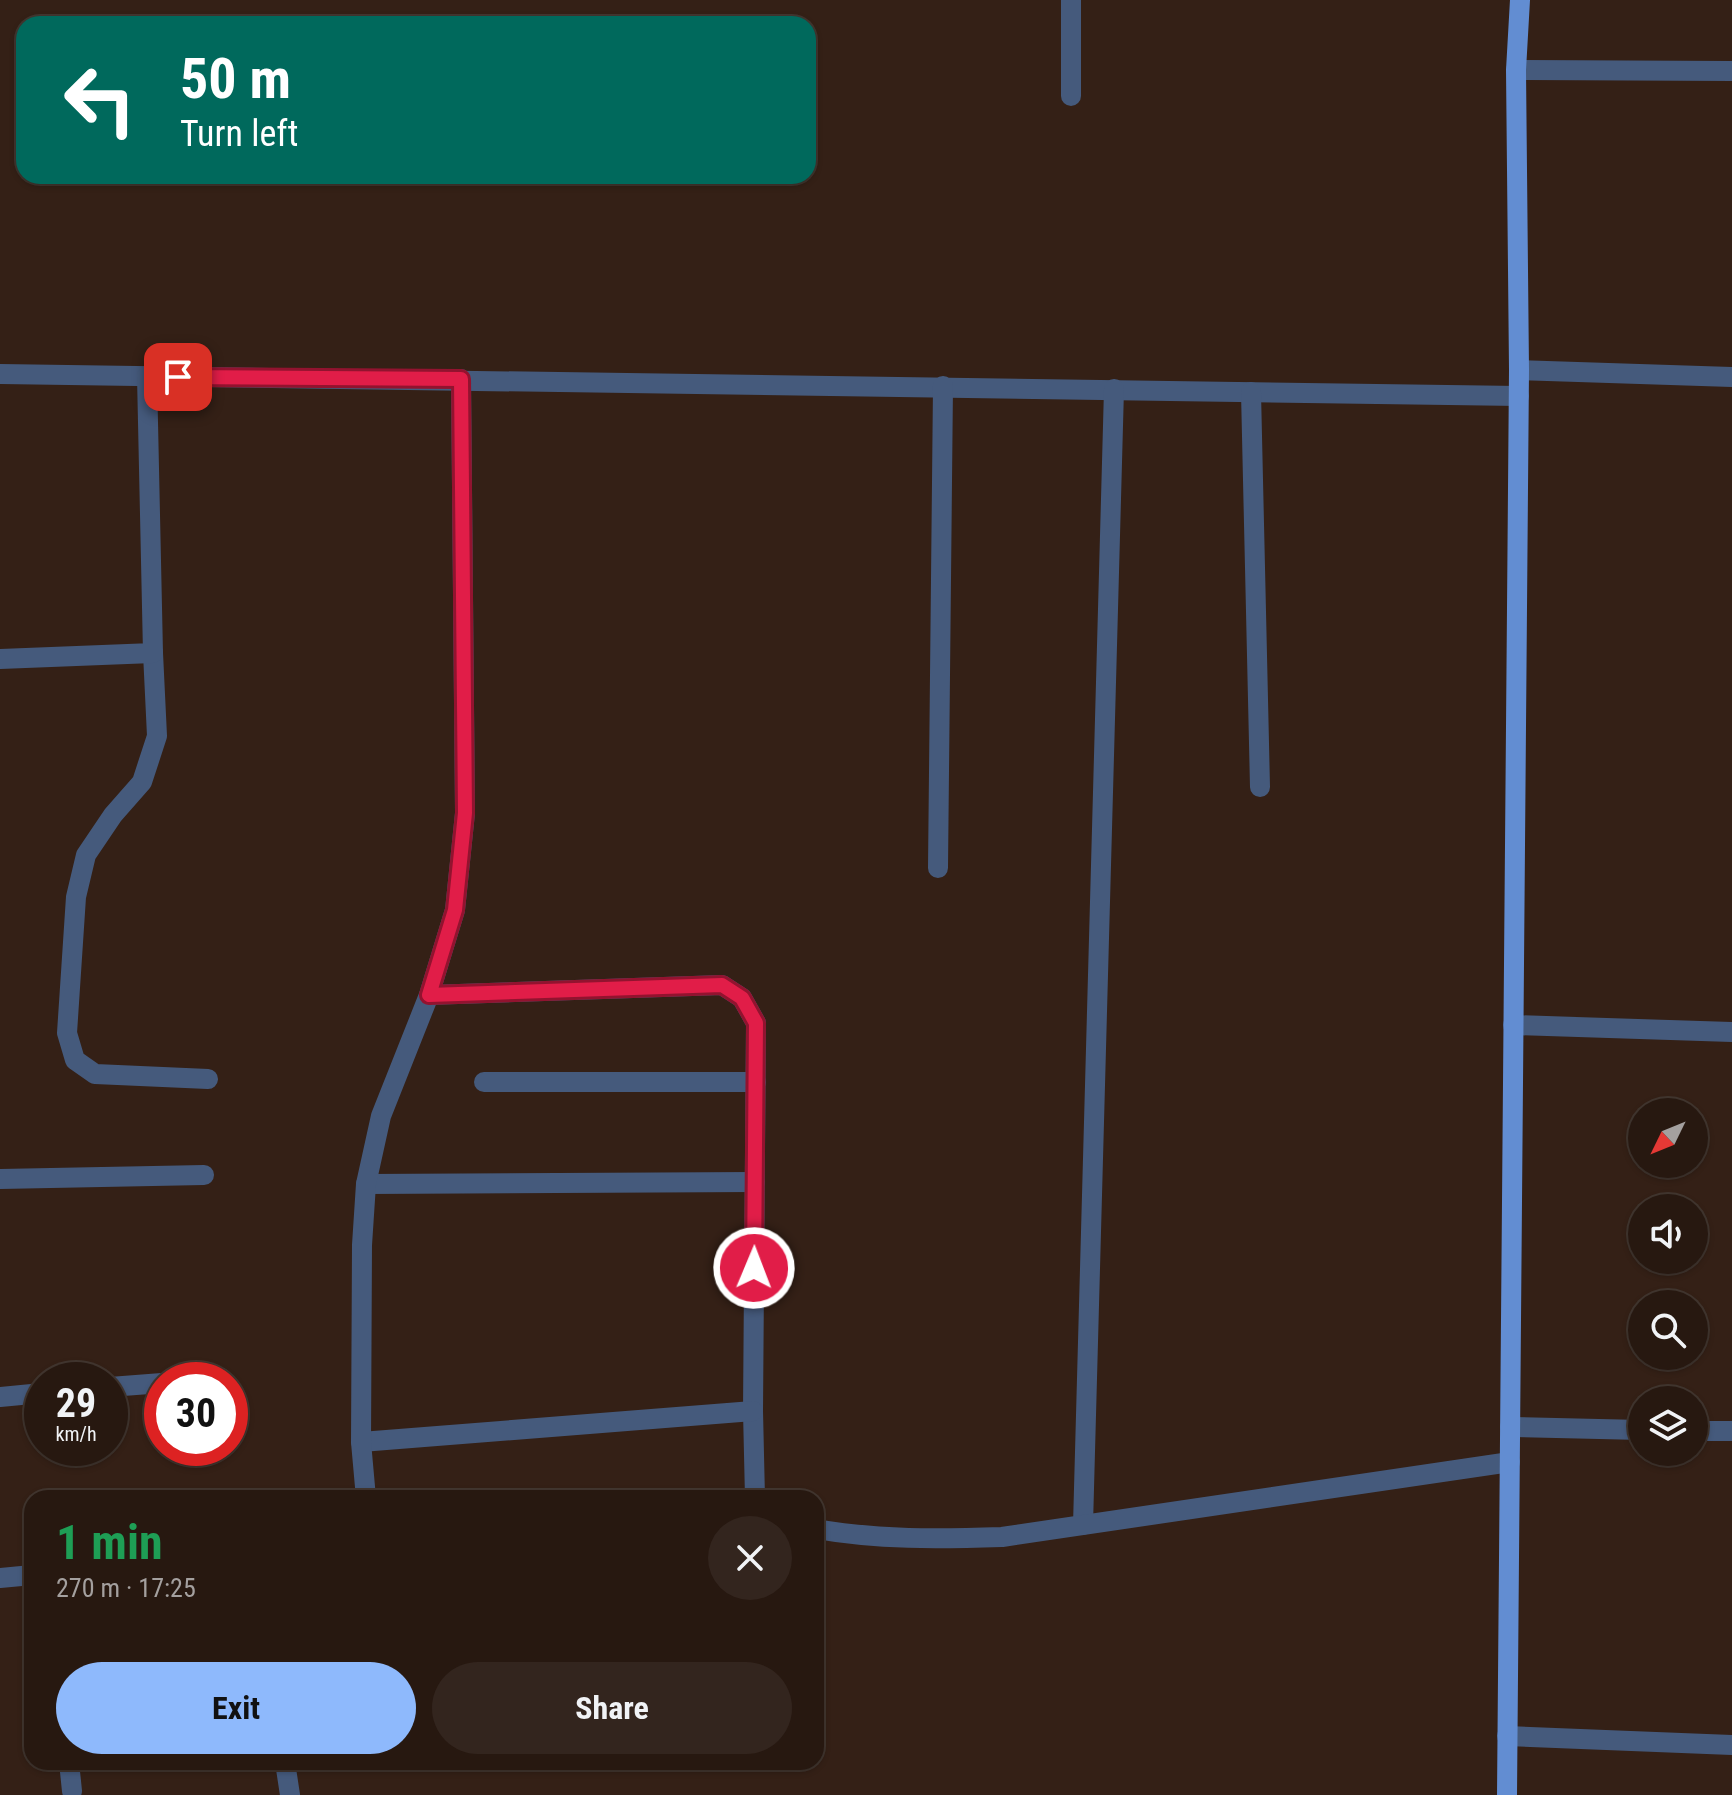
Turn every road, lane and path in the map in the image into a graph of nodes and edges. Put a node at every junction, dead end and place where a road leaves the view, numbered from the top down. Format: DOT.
graph roads {
  1 [pos="1071,0"];
  2 [pos="1520,0"];
  3 [pos="1516,70"];
  4 [pos="1732,71"];
  5 [pos="1071,96"];
  6 [pos="1519,370"];
  7 [pos="0,374"];
  8 [pos="147,376"];
  9 [pos="1732,377"];
  10 [pos="461,379"];
  11 [pos="943,386"];
  12 [pos="1114,389"];
  13 [pos="1251,392"];
  14 [pos="1519,396"];
  15 [pos="153,653"];
  16 [pos="0,659"];
  17 [pos="1260,787"];
  18 [pos="938,868"];
  19 [pos="429,995"];
  20 [pos="1513,1025"];
  21 [pos="1732,1032"];
  22 [pos="208,1079"];
  23 [pos="484,1082"];
  24 [pos="756,1082"];
  25 [pos="204,1175"];
  26 [pos="0,1179"];
  27 [pos="755,1182"];
  28 [pos="366,1184"];
  29 [pos="24,1395"];
  30 [pos="0,1397"];
  31 [pos="753,1411"];
  32 [pos="1510,1427"];
  33 [pos="1628,1430"];
  34 [pos="1708,1431"];
  35 [pos="1732,1431"];
  36 [pos="361,1442"];
  37 [pos="1510,1462"];
  38 [pos="365,1490"];
  39 [pos="755,1490"];
  40 [pos="1083,1525"];
  41 [pos="824,1530"];
  42 [pos="24,1576"];
  43 [pos="0,1578"];
  44 [pos="1507,1736"];
  45 [pos="1732,1745"];
  46 [pos="70,1770"];
  47 [pos="286,1770"];
  48 [pos="72,1791"];
  49 [pos="290,1795"];
  50 [pos="1507,1795"];
  1 -- 5 [label="street"];
  2 -- 3 [label="main road"];
  3 -- 4 [label="street"];
  3 -- 6 [label="main road"];
  6 -- 9 [label="street"];
  6 -- 14 [label="main road"];
  7 -- 8 [label="street"];
  8 -- 10 [label="street"];
  8 -- 15 [label="street"];
  10 -- 11 [label="street"];
  10 -- 19 [label="street"];
  11 -- 12 [label="street"];
  11 -- 18 [label="street"];
  12 -- 13 [label="street"];
  12 -- 40 [label="street"];
  13 -- 14 [label="street"];
  13 -- 17 [label="street"];
  14 -- 20 [label="main road"];
  15 -- 16 [label="street"];
  15 -- 22 [label="street"];
  19 -- 24 [label="street"];
  19 -- 28 [label="street"];
  20 -- 21 [label="street"];
  20 -- 32 [label="main road"];
  23 -- 24 [label="street"];
  24 -- 27 [label="street"];
  25 -- 26 [label="street"];
  27 -- 28 [label="street"];
  27 -- 31 [label="street"];
  28 -- 36 [label="street"];
  29 -- 30 [label="street"];
  31 -- 36 [label="street"];
  31 -- 39 [label="street"];
  32 -- 33 [label="street"];
  32 -- 37 [label="main road"];
  34 -- 35 [label="street"];
  36 -- 38 [label="street"];
  37 -- 40 [label="street"];
  37 -- 44 [label="main road"];
  40 -- 41 [label="street"];
  42 -- 43 [label="street"];
  44 -- 45 [label="street"];
  44 -- 50 [label="main road"];
  46 -- 48 [label="street"];
  47 -- 49 [label="street"];
}
